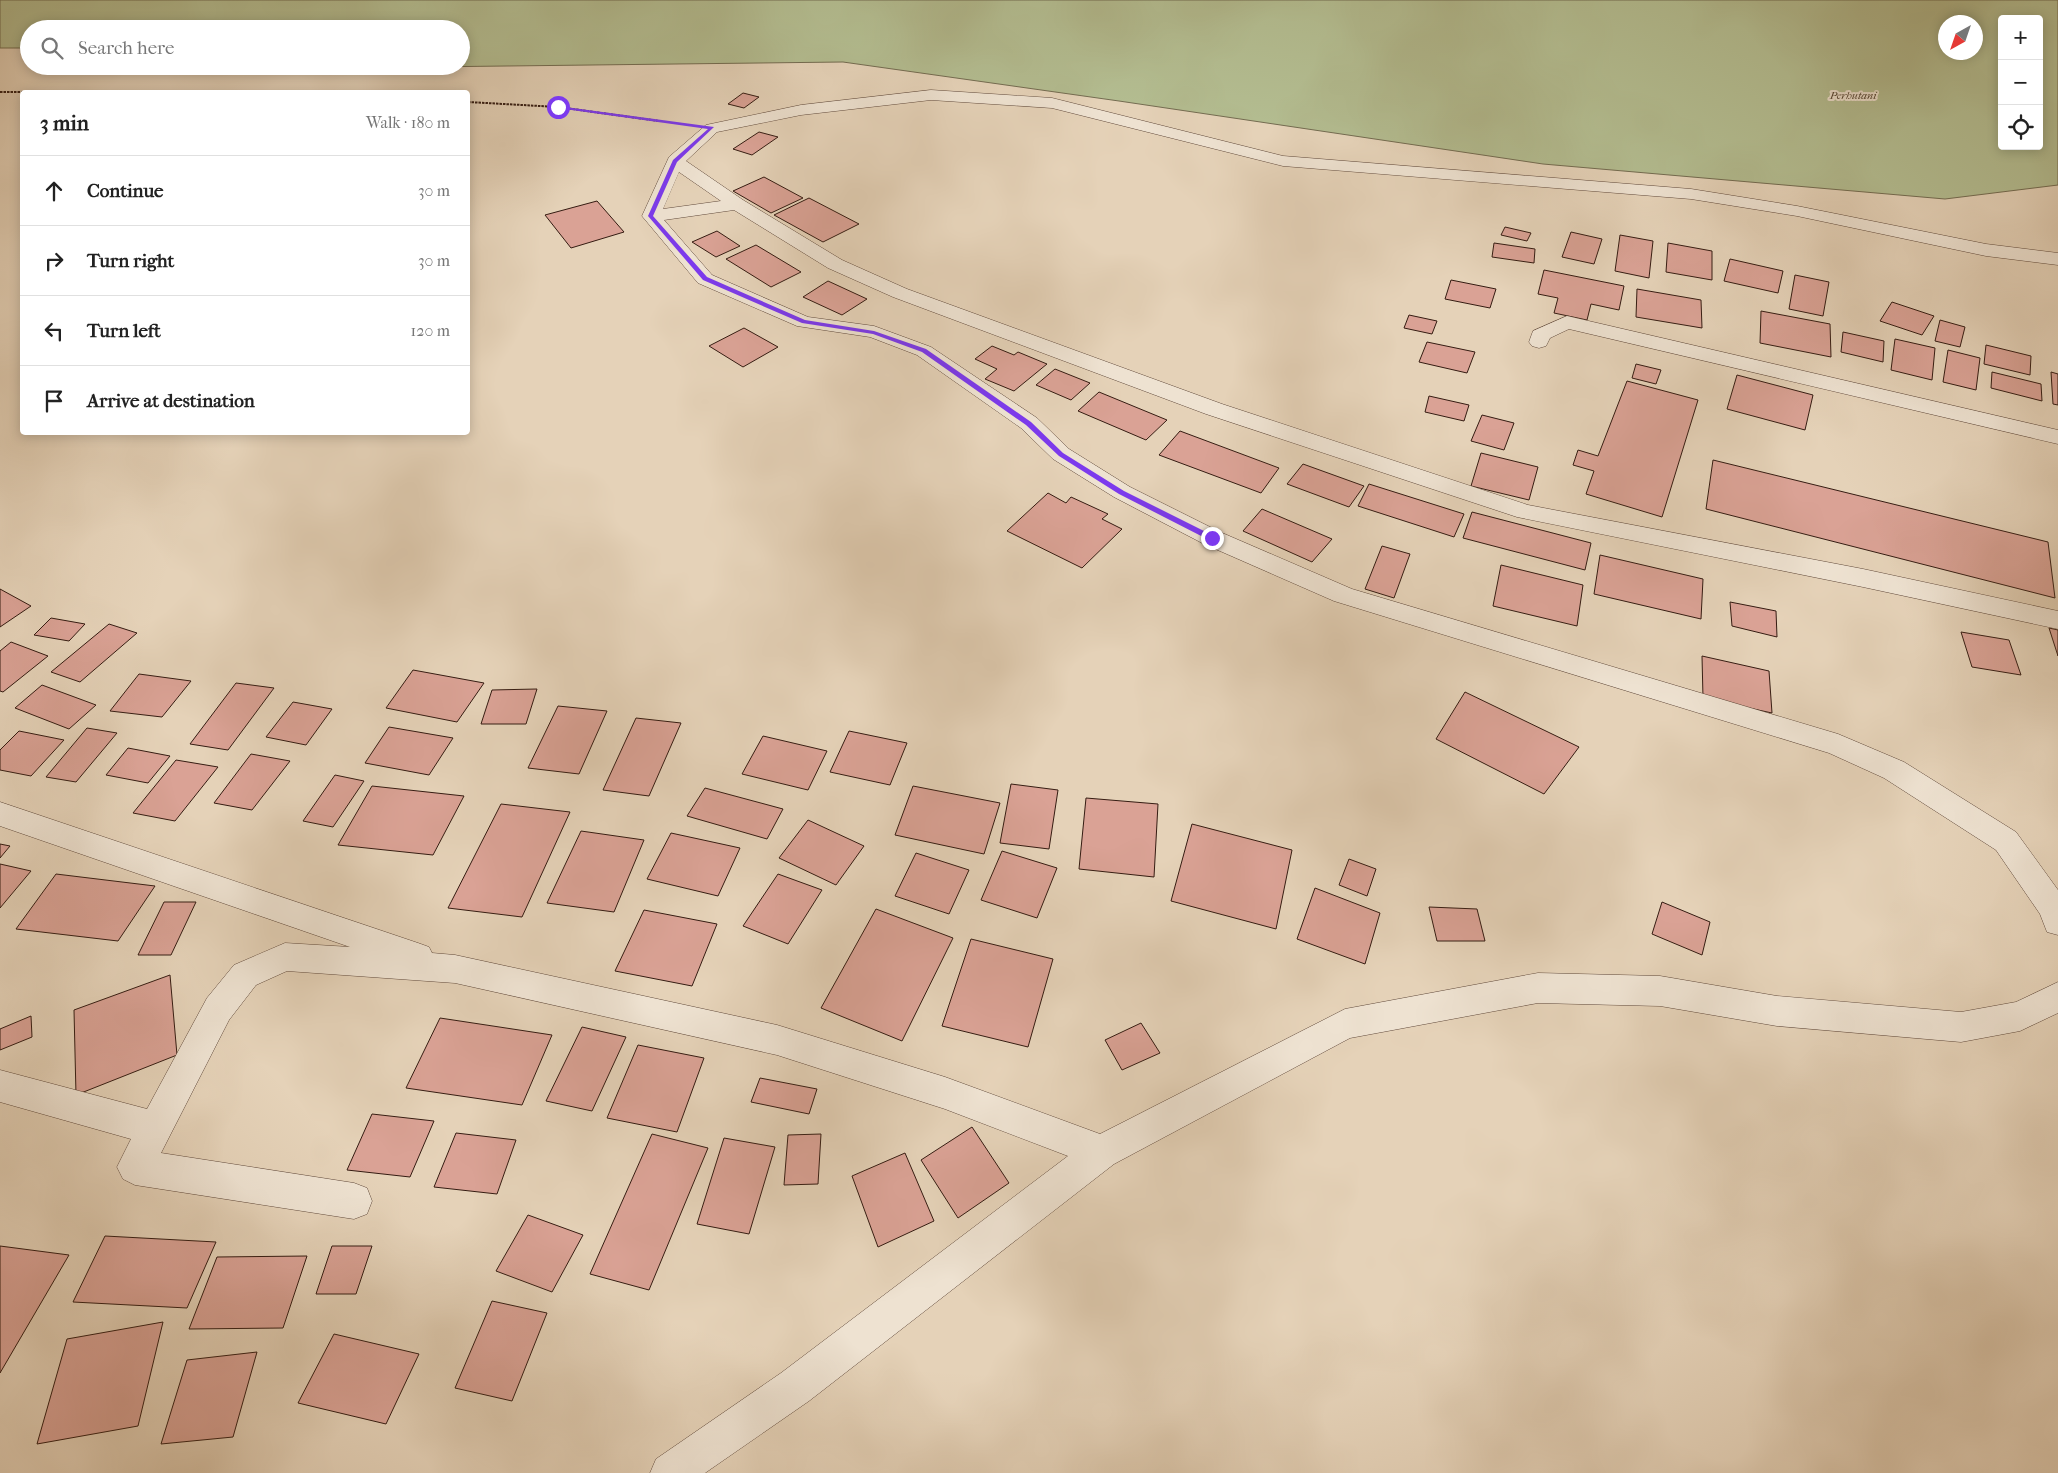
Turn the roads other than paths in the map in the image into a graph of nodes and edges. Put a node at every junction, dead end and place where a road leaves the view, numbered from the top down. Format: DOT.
graph roads {
  1 [pos="675,161"];
  2 [pos="737,204"];
  3 [pos="650,216"];
  4 [pos="2058,259"];
  5 [pos="1539,342"];
  6 [pos="2058,437"];
  7 [pos="2058,620"];
  8 [pos="0,814"];
  9 [pos="2058,922"];
  10 [pos="455,969"];
  11 [pos="2058,997"];
  12 [pos="0,1086"];
  13 [pos="154,1128"];
  14 [pos="1102,1152"];
  15 [pos="354,1201"];
  16 [pos="670,1473"];
  1 -- 2 [label="street"];
  1 -- 3 [label="street"];
  1 -- 4 [label="street"];
  2 -- 3 [label="street"];
  2 -- 7 [label="street"];
  3 -- 9 [label="street"];
  5 -- 6 [label="street"];
  8 -- 10 [label="street"];
  10 -- 13 [label="street"];
  10 -- 14 [label="street"];
  11 -- 14 [label="street"];
  12 -- 13 [label="street"];
  13 -- 15 [label="street"];
  14 -- 16 [label="street"];
}
